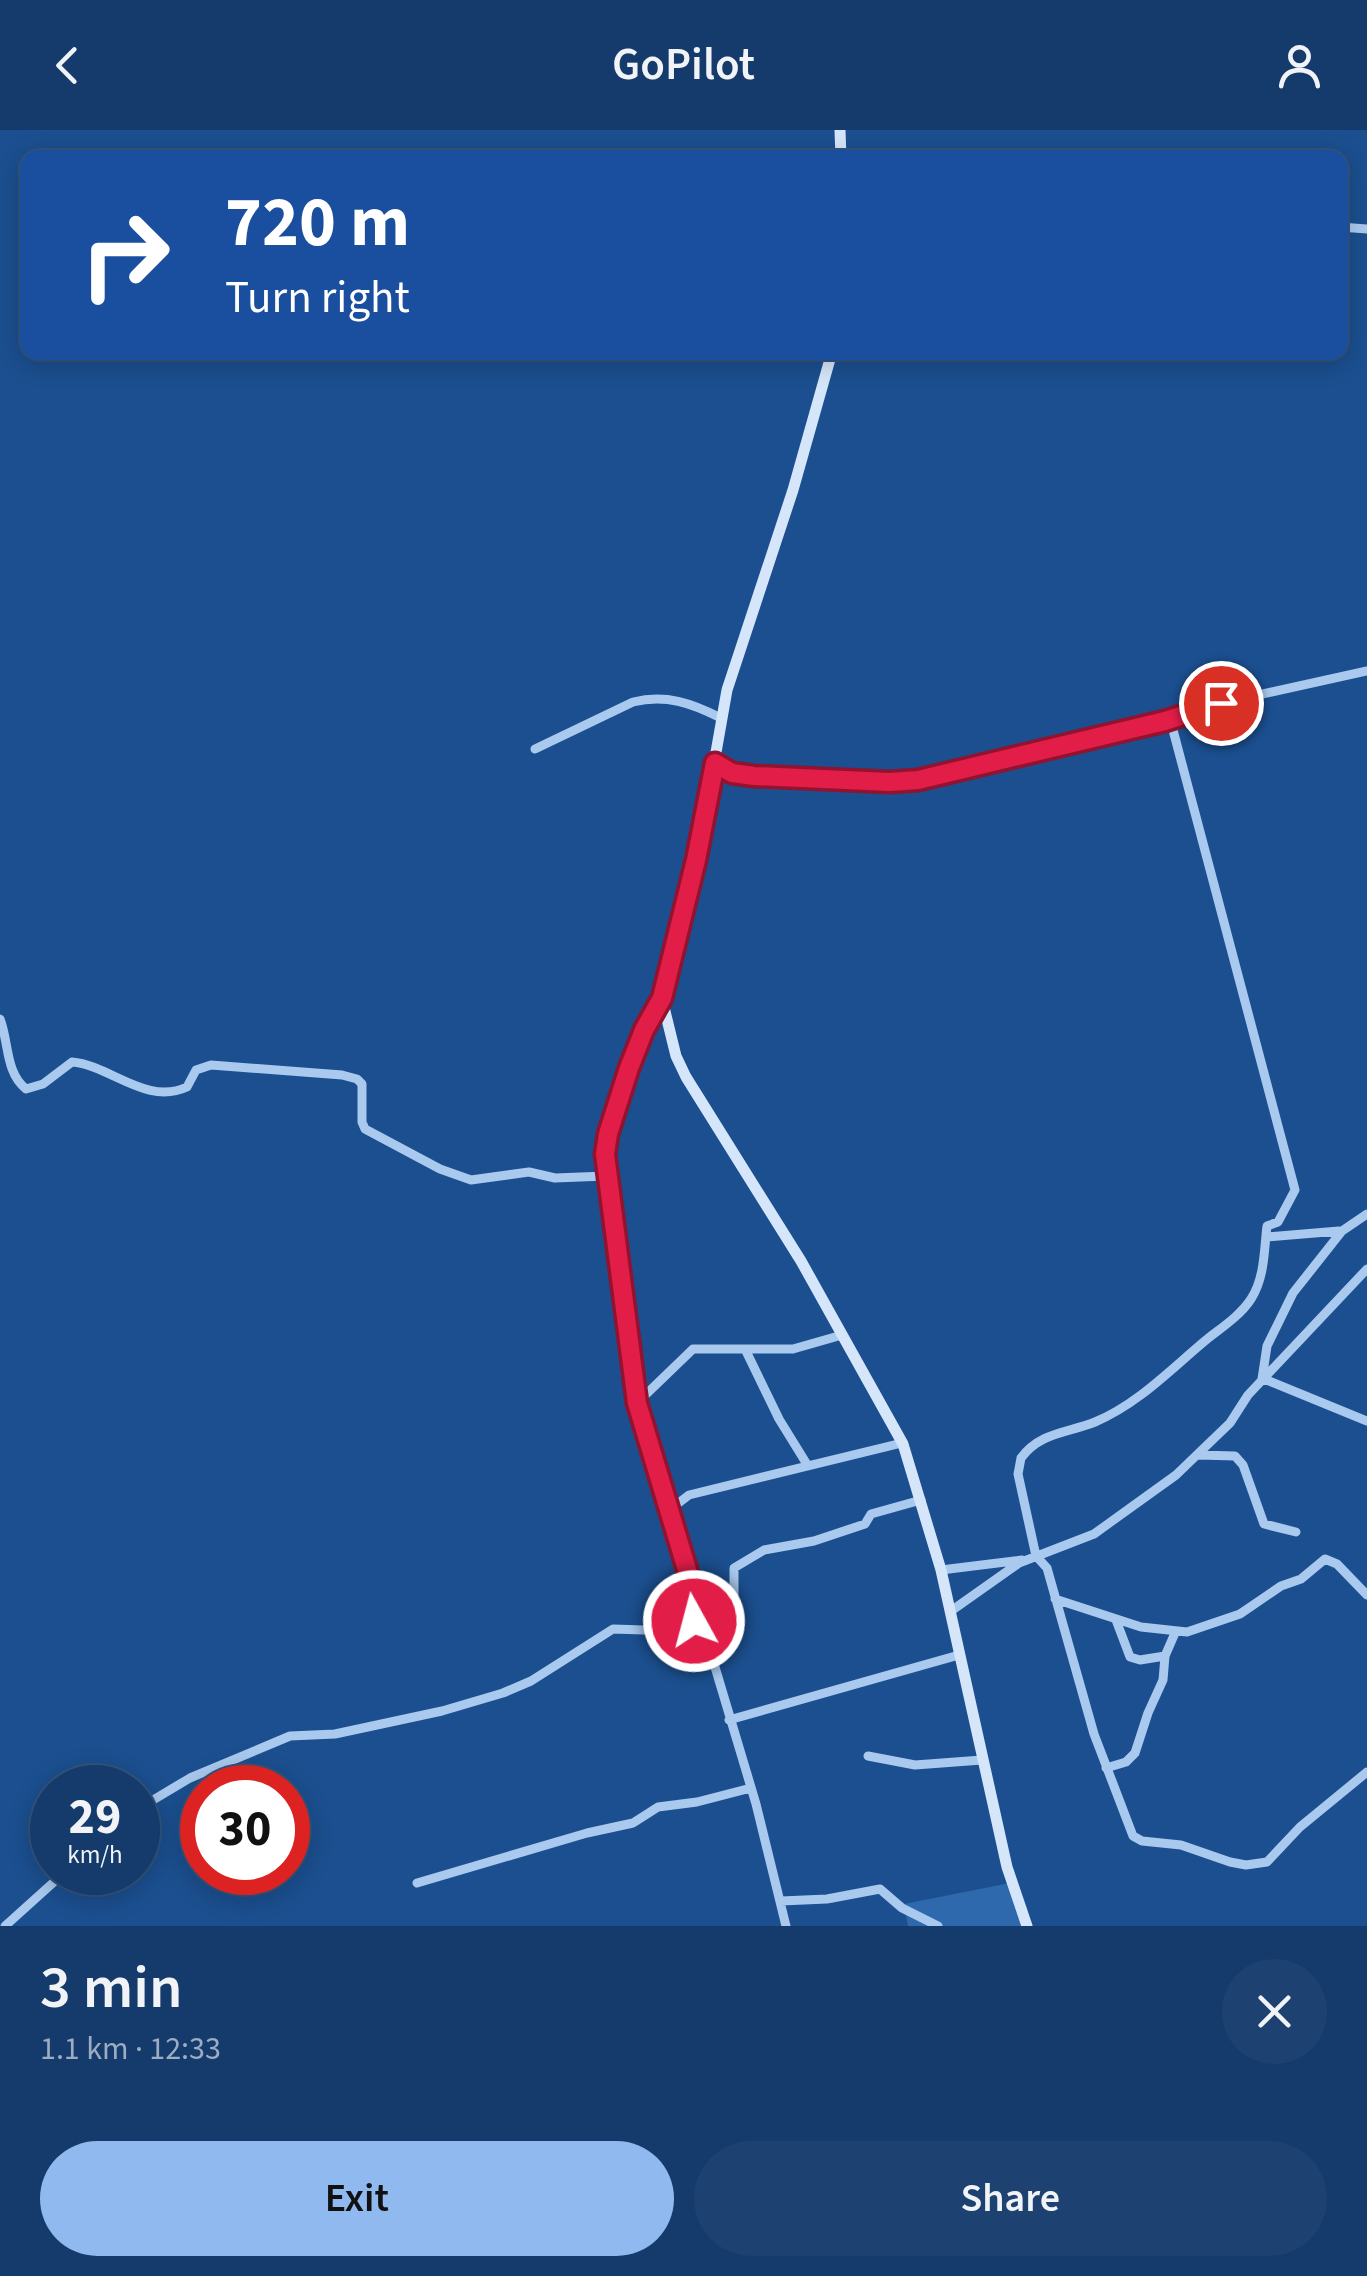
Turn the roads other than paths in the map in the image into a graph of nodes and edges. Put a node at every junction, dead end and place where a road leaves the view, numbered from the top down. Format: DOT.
graph roads {
  1 [pos="830,360"];
  2 [pos="1367,671"];
  3 [pos="721,718"];
  4 [pos="1165,721"];
  5 [pos="535,749"];
  6 [pos="715,763"];
  7 [pos="662,998"];
  8 [pos="0,1019"];
  9 [pos="606,1176"];
  10 [pos="1367,1214"];
  11 [pos="1342,1230"];
  12 [pos="1266,1237"];
  13 [pos="1367,1269"];
  14 [pos="842,1335"];
  15 [pos="746,1350"];
  16 [pos="1263,1380"];
  17 [pos="637,1403"];
  18 [pos="1367,1421"];
  19 [pos="902,1444"];
  20 [pos="1198,1455"];
  21 [pos="808,1466"];
  22 [pos="921,1500"];
  23 [pos="668,1512"];
  24 [pos="1296,1532"];
  25 [pos="1031,1558"];
  26 [pos="940,1570"];
  27 [pos="1367,1595"];
  28 [pos="1056,1599"];
  29 [pos="951,1611"];
  30 [pos="700,1613"];
  31 [pos="1116,1620"];
  32 [pos="684,1630"];
  33 [pos="705,1632"];
  34 [pos="1175,1633"];
  35 [pos="959,1655"];
  36 [pos="1165,1656"];
  37 [pos="729,1720"];
  38 [pos="868,1756"];
  39 [pos="982,1760"];
  40 [pos="1106,1768"];
  41 [pos="1367,1772"];
  42 [pos="751,1788"];
  43 [pos="160,1796"];
  44 [pos="417,1882"];
  45 [pos="39,1895"];
  46 [pos="781,1902"];
  47 [pos="5,1926"];
  48 [pos="786,1926"];
  49 [pos="938,1926"];
  50 [pos="1027,1926"];
  1 -- 3 [label="street"];
  2 -- 4 [label="street"];
  3 -- 5 [label="street"];
  3 -- 6 [label="street"];
  4 -- 6 [label="street"];
  4 -- 12 [label="street"];
  6 -- 7 [label="street"];
  7 -- 9 [label="street"];
  7 -- 14 [label="street"];
  8 -- 9 [label="street"];
  9 -- 17 [label="street"];
  10 -- 11 [label="street"];
  11 -- 12 [label="street"];
  11 -- 16 [label="street"];
  12 -- 25 [label="street"];
  13 -- 16 [label="street"];
  14 -- 15 [label="street"];
  14 -- 19 [label="street"];
  15 -- 17 [label="street"];
  15 -- 21 [label="street"];
  16 -- 18 [label="street"];
  16 -- 20 [label="street"];
  17 -- 23 [label="street"];
  19 -- 21 [label="street"];
  19 -- 22 [label="street"];
  20 -- 24 [label="street"];
  20 -- 25 [label="street"];
  21 -- 23 [label="street"];
  22 -- 26 [label="street"];
  22 -- 30 [label="street"];
  23 -- 30 [label="street"];
  25 -- 26 [label="street"];
  25 -- 28 [label="street"];
  25 -- 29 [label="street"];
  26 -- 29 [label="street"];
  27 -- 34 [label="street"];
  28 -- 31 [label="street"];
  28 -- 40 [label="street"];
  29 -- 35 [label="street"];
  30 -- 32 [label="street"];
  30 -- 33 [label="street"];
  31 -- 34 [label="street"];
  31 -- 36 [label="street"];
  32 -- 33 [label="street"];
  32 -- 43 [label="street"];
  33 -- 37 [label="street"];
  34 -- 36 [label="street"];
  35 -- 37 [label="street"];
  35 -- 39 [label="street"];
  36 -- 40 [label="street"];
  37 -- 42 [label="street"];
  38 -- 39 [label="street"];
  39 -- 50 [label="street"];
  40 -- 41 [label="street"];
  42 -- 44 [label="street"];
  42 -- 46 [label="street"];
  45 -- 47 [label="street"];
  46 -- 48 [label="street"];
  46 -- 49 [label="street"];
}
